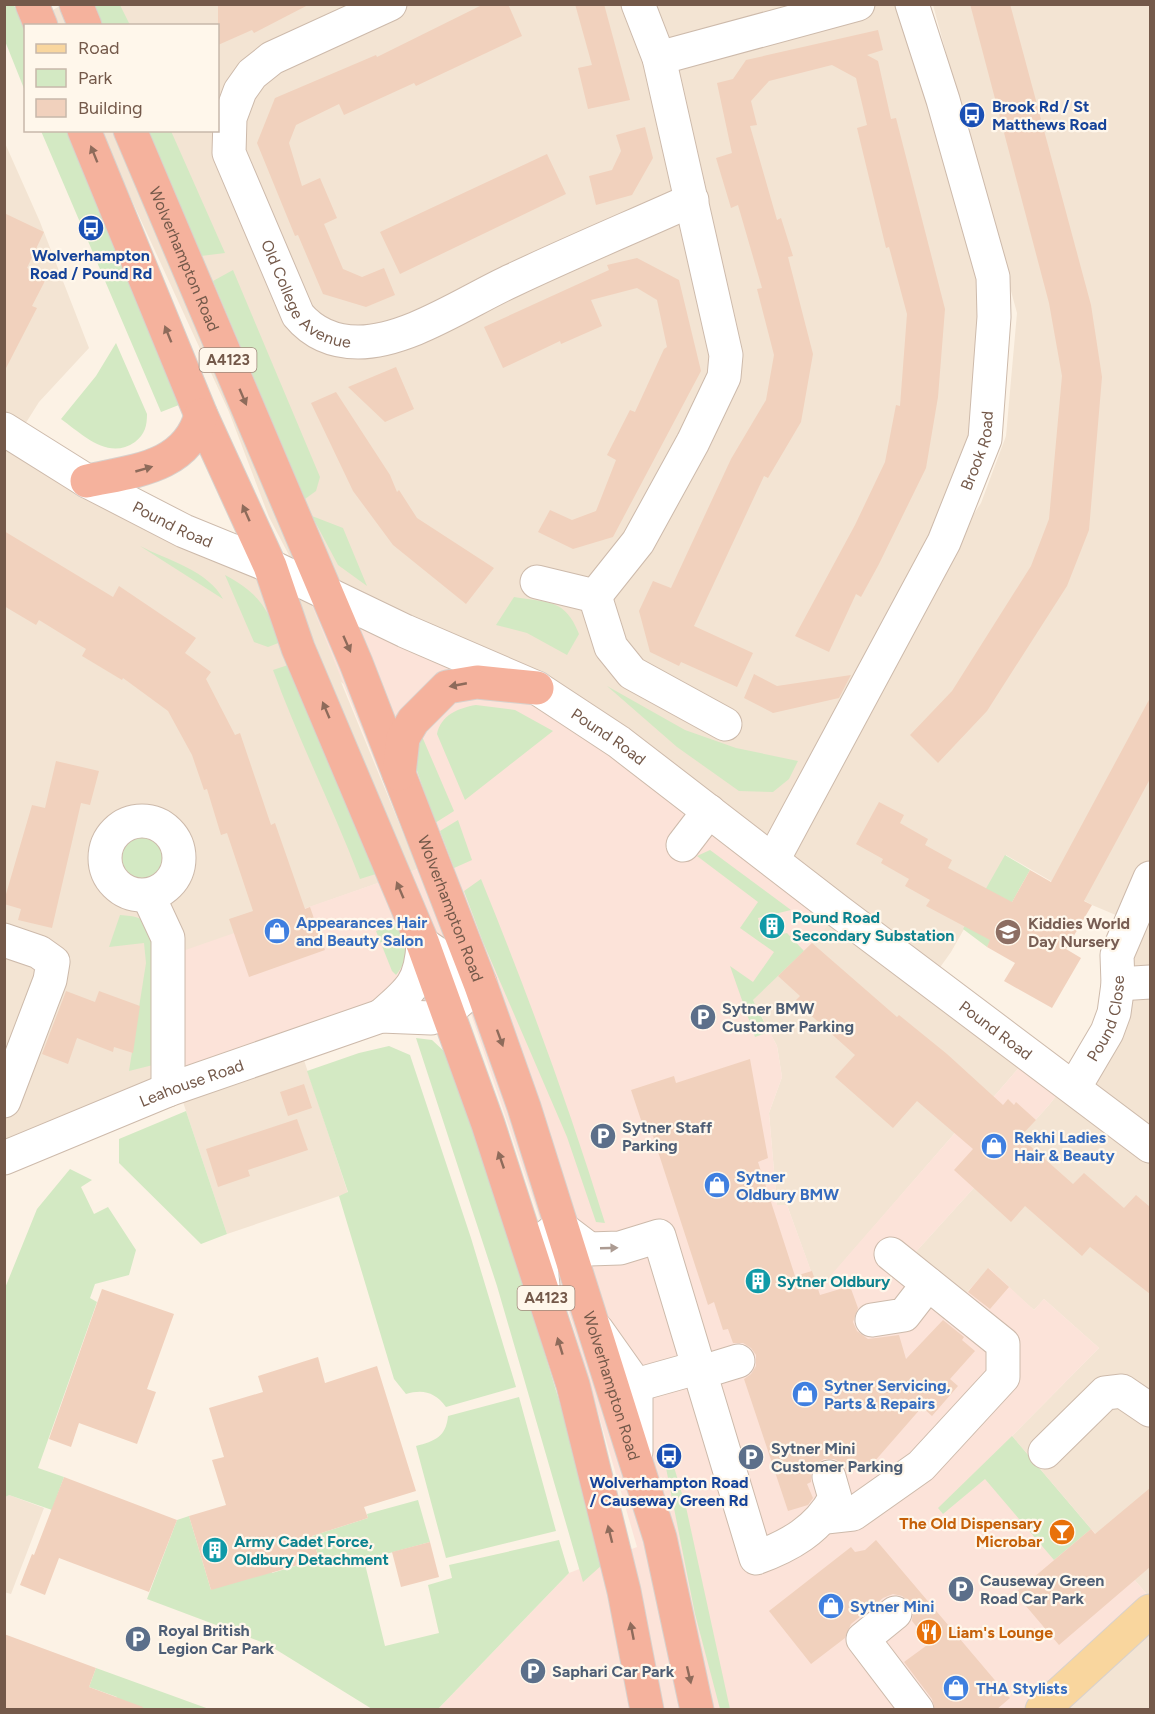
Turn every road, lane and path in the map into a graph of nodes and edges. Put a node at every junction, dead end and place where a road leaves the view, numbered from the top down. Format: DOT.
graph roads {
  1 [pos="32,4"];
  2 [pos="76,4"];
  3 [pos="390,4"];
  4 [pos="638,4"];
  5 [pos="858,4"];
  6 [pos="912,4"];
  7 [pos="40,24"];
  8 [pos="84,24"];
  9 [pos="659,58"];
  10 [pos="85,132"];
  11 [pos="131,132"];
  12 [pos="692,200"];
  13 [pos="201,415"];
  14 [pos="4,429"];
  15 [pos="87,481"];
  16 [pos="270,566"];
  17 [pos="537,582"];
  18 [pos="323,590"];
  19 [pos="595,596"];
  20 [pos="537,688"];
  21 [pos="725,724"];
  22 [pos="399,774"];
  23 [pos="709,811"];
  24 [pos="683,845"];
  25 [pos="773,860"];
  26 [pos="1150,878"];
  27 [pos="148,895"];
  28 [pos="4,940"];
  29 [pos="423,944"];
  30 [pos="1150,982"];
  31 [pos="480,983"];
  32 [pos="1118,984"];
  33 [pos="448,1011"];
  34 [pos="381,1016"];
  35 [pos="1074,1088"];
  36 [pos="168,1090"];
  37 [pos="4,1101"];
  38 [pos="1150,1146"];
  39 [pos="4,1158"];
  40 [pos="564,1230"];
  41 [pos="891,1254"];
  42 [pos="928,1284"];
  43 [pos="545,1296"];
  44 [pos="872,1320"];
  45 [pos="593,1325"];
  46 [pos="735,1351"];
  47 [pos="699,1364"];
  48 [pos="636,1385"];
  49 [pos="1150,1410"];
  50 [pos="1045,1452"];
  51 [pos="636,1460"];
  52 [pos="829,1476"];
  53 [pos="826,1517"];
  54 [pos="1150,1611"];
  55 [pos="895,1613"];
  56 [pos="647,1710"];
  57 [pos="697,1710"];
  58 [pos="916,1710"];
  59 [pos="1042,1710"];
  1 -- 7 [label="highway"];
  2 -- 8 [label="highway"];
  3 -- 12 [label="street, Old College Avenue"];
  4 -- 9 [label="street"];
  5 -- 9 [label="street"];
  6 -- 25 [label="street, Brook Road"];
  9 -- 12 [label="street"];
  13 -- 10 [label="highway, A4123, one-way"];
  11 -- 18 [label="highway, Wolverhampton Road / A4123, one-way"];
  12 -- 19 [label="street"];
  15 -- 13 [label="highway, one-way"];
  16 -- 13 [label="highway, A4123, one-way"];
  14 -- 15 [label="street, Pound Road"];
  15 -- 16 [label="street, Pound Road"];
  16 -- 18 [label="street, Pound Road"];
  29 -- 16 [label="highway, A4123, one-way"];
  17 -- 19 [label="street"];
  18 -- 20 [label="street, Pound Road"];
  18 -- 22 [label="highway, Wolverhampton Road / A4123, one-way"];
  19 -- 21 [label="street"];
  20 -- 22 [label="highway, one-way"];
  20 -- 23 [label="street, Pound Road"];
  22 -- 31 [label="highway, Wolverhampton Road / A4123"];
  23 -- 24 [label="street"];
  23 -- 25 [label="street, Pound Road"];
  25 -- 35 [label="street, Pound Road"];
  26 -- 32 [label="street, Pound Close"];
  27 -- 36 [label="street"];
  28 -- 37 [label="street"];
  29 -- 31 [label="street"];
  29 -- 33 [label="highway, A4123"];
  29 -- 34 [label="street, Leahouse Road"];
  30 -- 32 [label="street"];
  31 -- 33 [label="street, Leahouse Road"];
  31 -- 40 [label="highway, Wolverhampton Road / A4123, one-way"];
  32 -- 35 [label="street, Pound Close"];
  33 -- 34 [label="street, Leahouse Road"];
  43 -- 33 [label="highway, A4123, one-way"];
  34 -- 36 [label="street, Leahouse Road"];
  35 -- 38 [label="street, Pound Road"];
  36 -- 39 [label="street, Leahouse Road"];
  40 -- 43 [label="street"];
  40 -- 45 [label="highway, Wolverhampton Road / A4123"];
  40 -- 47 [label="street, one-way"];
  41 -- 42 [label="street"];
  42 -- 44 [label="street"];
  42 -- 53 [label="street"];
  56 -- 43 [label="highway, A4123, one-way"];
  45 -- 48 [label="street"];
  45 -- 51 [label="highway, Wolverhampton Road / A4123"];
  46 -- 47 [label="street"];
  47 -- 48 [label="street"];
  47 -- 53 [label="street"];
  48 -- 51 [label="street"];
  49 -- 50 [label="street"];
  51 -- 57 [label="highway, Wolverhampton Road / A4123, one-way"];
  52 -- 53 [label="street"];
  54 -- 59 [label="main road"];
  55 -- 58 [label="street"];
}
